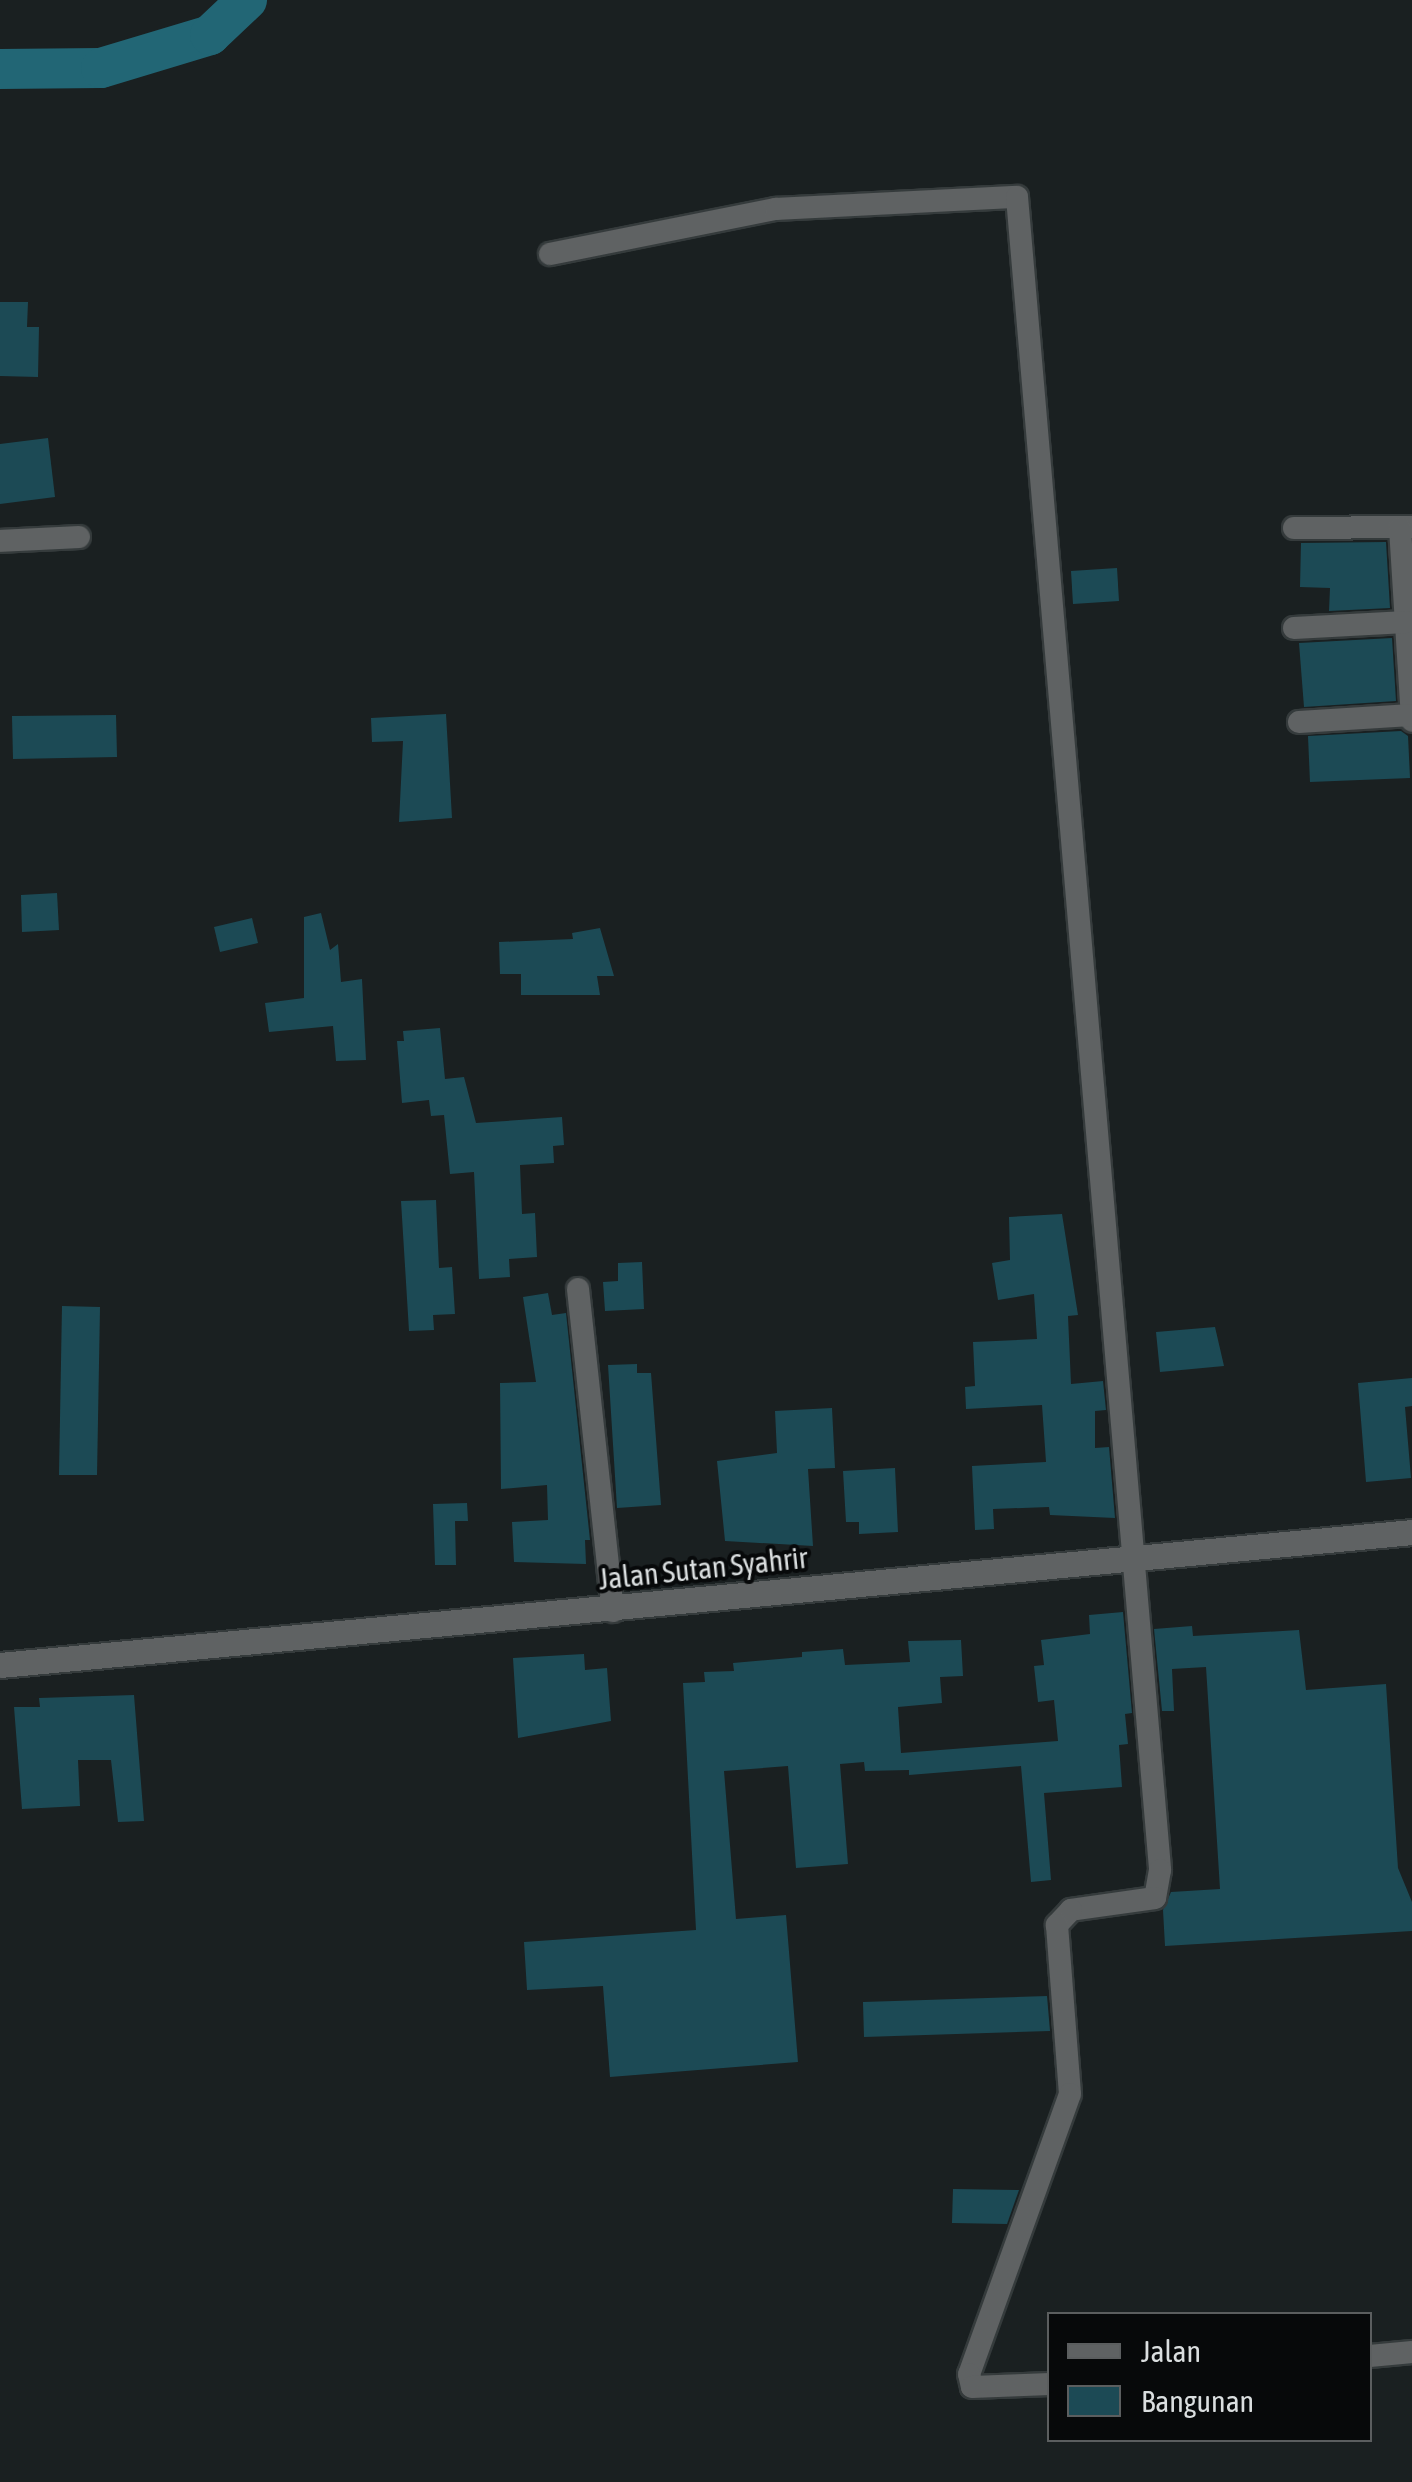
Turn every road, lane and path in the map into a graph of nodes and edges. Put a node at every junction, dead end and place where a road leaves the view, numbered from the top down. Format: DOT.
graph roads {
  1 [pos="550,254"];
  2 [pos="1294,528"];
  3 [pos="1406,528"];
  4 [pos="79,537"];
  5 [pos="0,541"];
  6 [pos="1406,622"];
  7 [pos="1294,628"];
  8 [pos="1412,718"];
  9 [pos="1299,722"];
  10 [pos="578,1289"];
  11 [pos="1412,1532"];
  12 [pos="1132,1556"];
  13 [pos="612,1610"];
  14 [pos="0,1665"];
  15 [pos="1412,2352"];
  16 [pos="1372,2356"];
  17 [pos="1047,2384"];
  1 -- 12 [label="street"];
  2 -- 3 [label="street"];
  3 -- 6 [label="street"];
  4 -- 5 [label="street"];
  6 -- 7 [label="street"];
  6 -- 8 [label="street"];
  8 -- 9 [label="street"];
  10 -- 13 [label="street"];
  11 -- 12 [label="street, Jalan Sutan Syahrir"];
  12 -- 13 [label="street, Jalan Sutan Syahrir"];
  12 -- 17 [label="street"];
  13 -- 14 [label="street, Jalan Sutan Syahrir"];
  15 -- 16 [label="street"];
}
